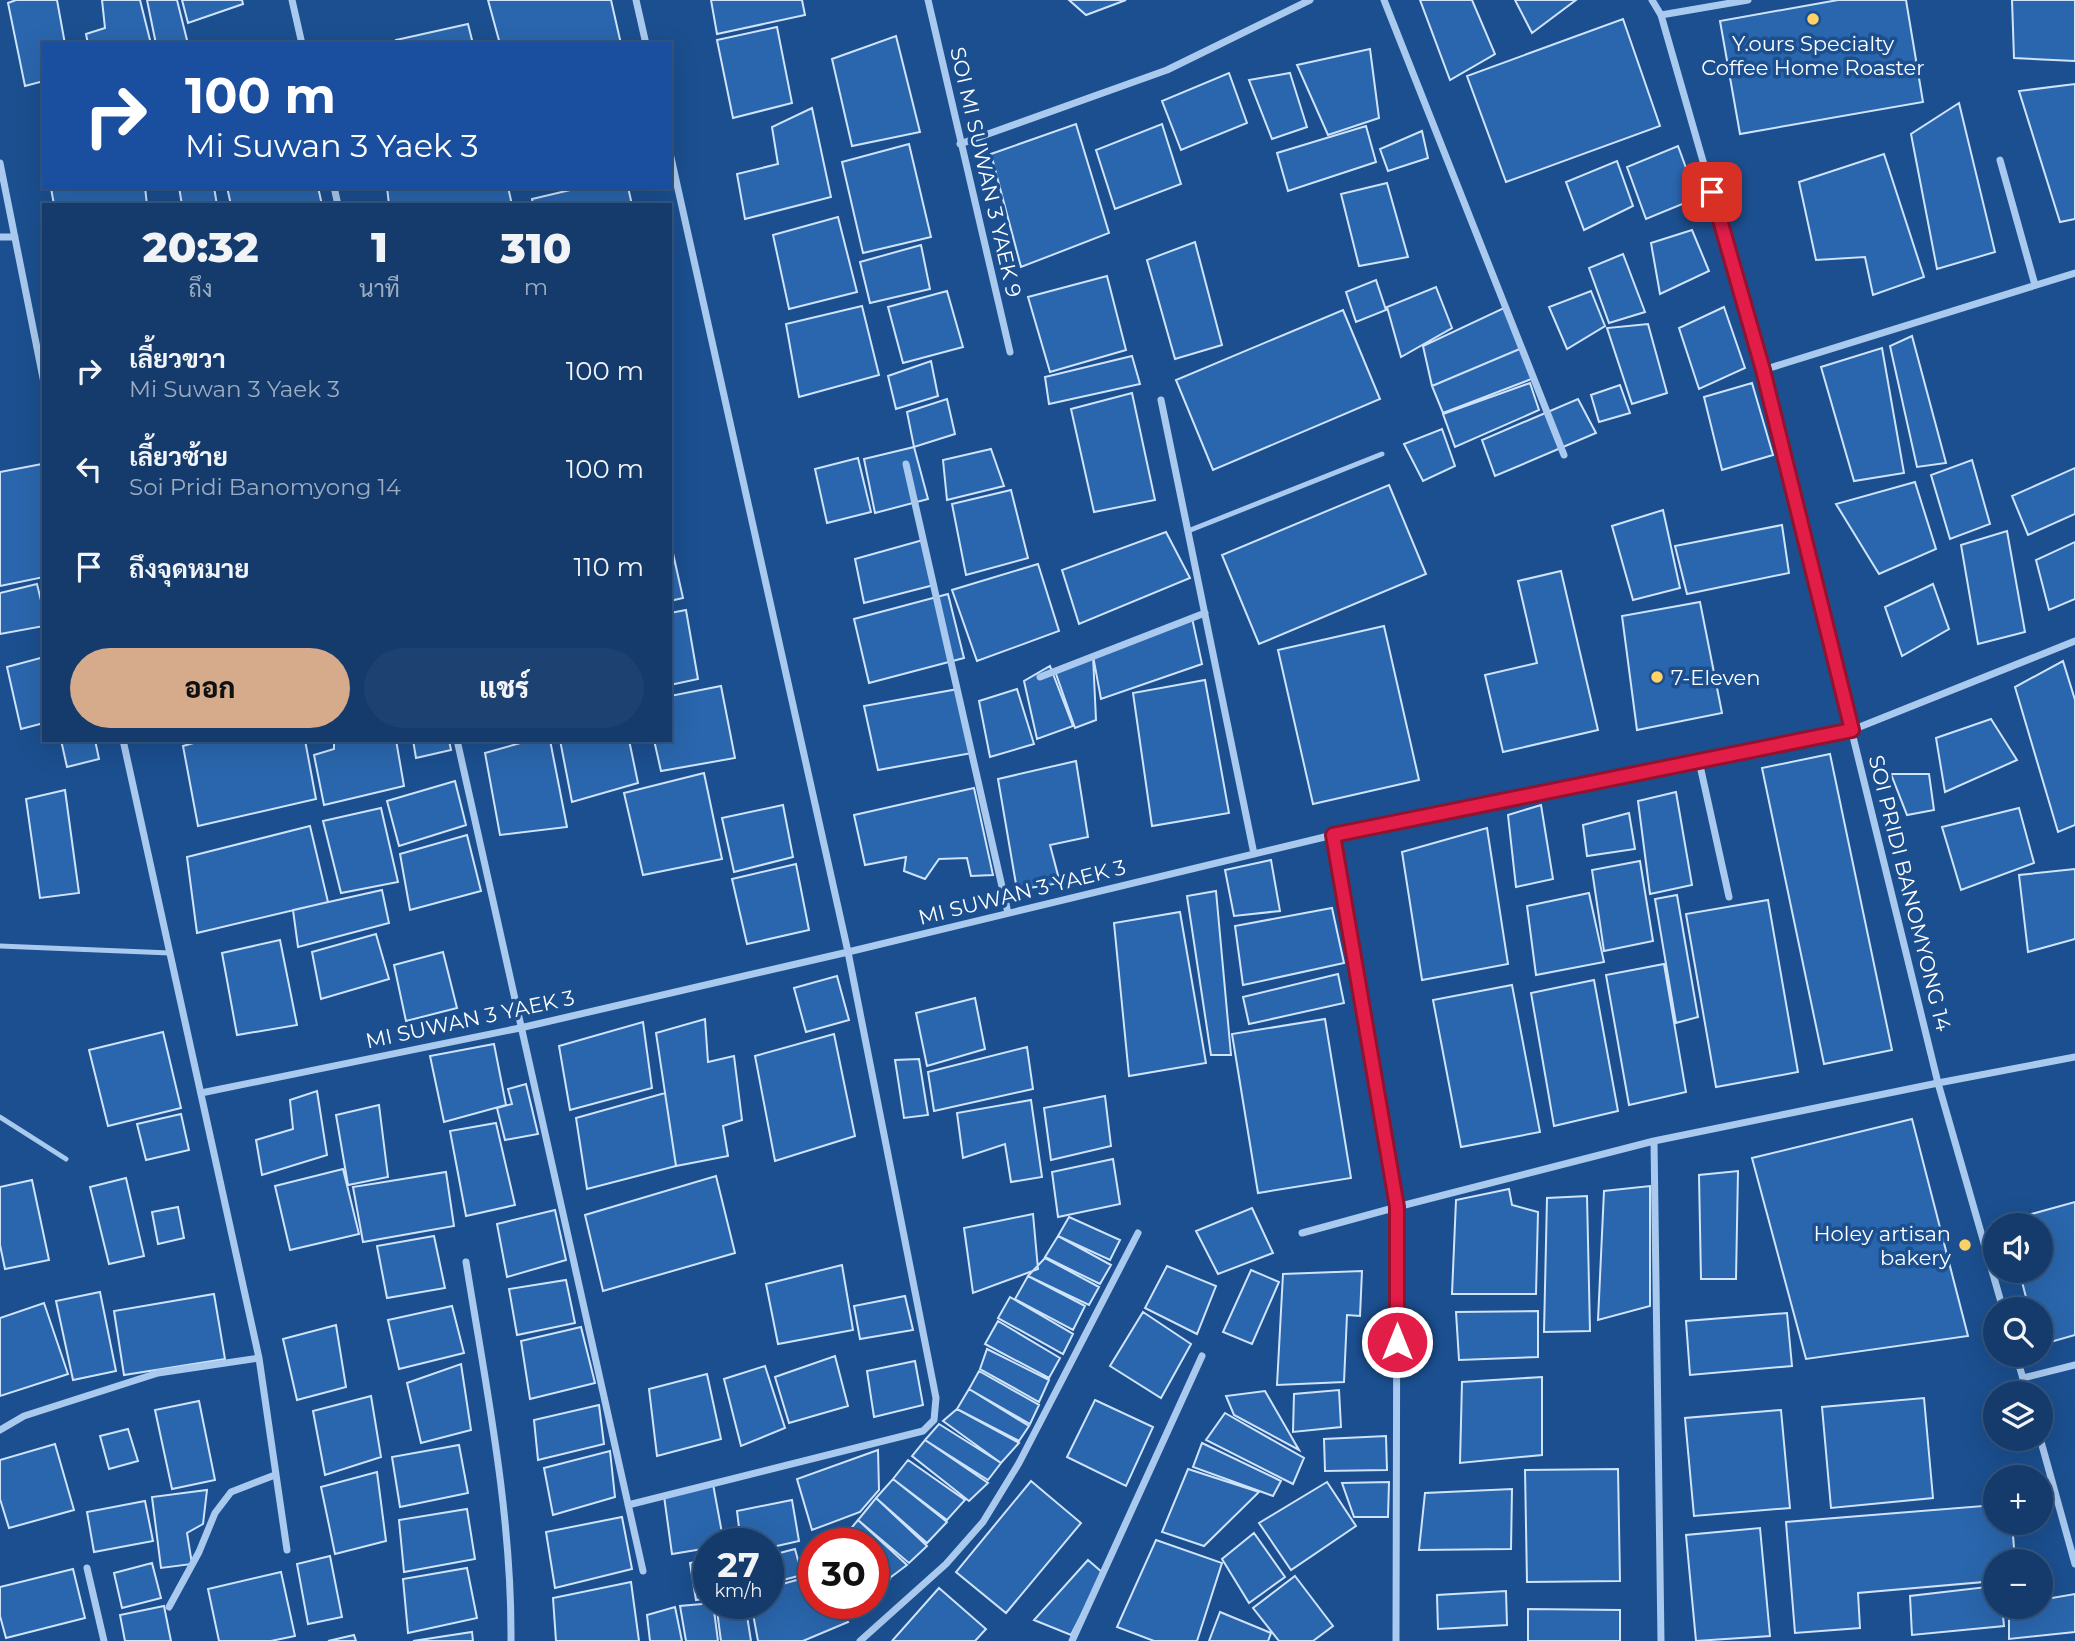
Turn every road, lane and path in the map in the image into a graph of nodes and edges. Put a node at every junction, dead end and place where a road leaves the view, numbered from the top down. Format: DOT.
graph roads {
  1 [pos="292,0"];
  2 [pos="636,0"];
  3 [pos="928,0"];
  4 [pos="1310,0"];
  5 [pos="1384,0"];
  6 [pos="1653,0"];
  7 [pos="1748,0"];
  8 [pos="1661,15"];
  9 [pos="302,42"];
  10 [pos="646,42"];
  11 [pos="960,144"];
  12 [pos="2000,160"];
  13 [pos="672,162"];
  14 [pos="0,163"];
  15 [pos="0,237"];
  16 [pos="15,237"];
  17 [pos="2075,273"];
  18 [pos="2035,285"];
  19 [pos="1010,352"];
  20 [pos="1763,370"];
  21 [pos="42,373"];
  22 [pos="1161,400"];
  23 [pos="1382,454"];
  24 [pos="1564,454"];
  25 [pos="906,464"];
  26 [pos="1188,531"];
  27 [pos="1205,613"];
  28 [pos="2075,641"];
  29 [pos="1040,677"];
  30 [pos="1852,730"];
  31 [pos="122,742"];
  32 [pos="457,742"];
  33 [pos="1699,761"];
  34 [pos="1333,835"];
  35 [pos="1254,854"];
  36 [pos="1729,897"];
  37 [pos="1008,913"];
  38 [pos="0,946"];
  39 [pos="848,952"];
  40 [pos="170,953"];
  41 [pos="520,1028"];
  42 [pos="2075,1057"];
  43 [pos="1938,1083"];
  44 [pos="201,1093"];
  45 [pos="0,1118"];
  46 [pos="1654,1141"];
  47 [pos="66,1159"];
  48 [pos="1397,1207"];
  49 [pos="1138,1233"];
  50 [pos="1302,1233"];
  51 [pos="466,1262"];
  52 [pos="2000,1297"];
  53 [pos="1202,1356"];
  54 [pos="259,1359"];
  55 [pos="2075,1365"];
  56 [pos="2020,1367"];
  57 [pos="2023,1378"];
  58 [pos="2024,1381"];
  59 [pos="0,1430"];
  60 [pos="2044,1451"];
  61 [pos="275,1475"];
  62 [pos="628,1505"];
  63 [pos="287,1550"];
  64 [pos="2075,1564"];
  65 [pos="87,1568"];
  66 [pos="643,1571"];
  67 [pos="169,1607"];
  68 [pos="104,1641"];
  69 [pos="510,1641"];
  70 [pos="860,1641"];
  71 [pos="1072,1641"];
  72 [pos="1396,1641"];
  73 [pos="1661,1641"];
  1 -- 9 [label="street"];
  2 -- 10 [label="street"];
  3 -- 11 [label="street, SOI MI SUWAN 3 YAEK 9"];
  4 -- 11 [label="street"];
  5 -- 24 [label="street"];
  6 -- 8 [label="street, SOI PRIDI BANOMYONG 14"];
  7 -- 8 [label="street"];
  8 -- 20 [label="street, SOI PRIDI BANOMYONG 14"];
  11 -- 19 [label="street, SOI MI SUWAN 3 YAEK 9"];
  12 -- 18 [label="street"];
  13 -- 39 [label="street"];
  14 -- 16 [label="street"];
  15 -- 16 [label="street"];
  16 -- 21 [label="street"];
  17 -- 18 [label="street"];
  18 -- 20 [label="street"];
  20 -- 30 [label="street, SOI PRIDI BANOMYONG 14"];
  22 -- 26 [label="street"];
  23 -- 26 [label="lane"];
  25 -- 37 [label="street"];
  26 -- 27 [label="street"];
  27 -- 29 [label="street"];
  27 -- 35 [label="street"];
  28 -- 30 [label="street, MI SUWAN 3 YAEK 3"];
  30 -- 33 [label="street, MI SUWAN 3 YAEK 3"];
  30 -- 43 [label="street, SOI PRIDI BANOMYONG 14"];
  31 -- 40 [label="street"];
  32 -- 41 [label="street"];
  33 -- 34 [label="street, MI SUWAN 3 YAEK 3"];
  33 -- 36 [label="street"];
  34 -- 35 [label="street, MI SUWAN 3 YAEK 3"];
  34 -- 48 [label="street"];
  35 -- 37 [label="street, MI SUWAN 3 YAEK 3"];
  37 -- 39 [label="street, MI SUWAN 3 YAEK 3"];
  38 -- 40 [label="lane"];
  39 -- 41 [label="street, MI SUWAN 3 YAEK 3"];
  39 -- 62 [label="street"];
  40 -- 44 [label="street"];
  41 -- 44 [label="street, MI SUWAN 3 YAEK 3"];
  41 -- 62 [label="street"];
  42 -- 43 [label="street"];
  43 -- 46 [label="street"];
  43 -- 52 [label="street, SOI PRIDI BANOMYONG 14"];
  44 -- 54 [label="street"];
  45 -- 47 [label="lane"];
  46 -- 48 [label="street"];
  46 -- 73 [label="street"];
  48 -- 50 [label="street"];
  48 -- 72 [label="street"];
  49 -- 70 [label="street"];
  51 -- 69 [label="street"];
  53 -- 71 [label="street"];
  54 -- 59 [label="street"];
  54 -- 61 [label="street"];
  55 -- 57 [label="street"];
  56 -- 57 [label="street"];
  57 -- 58 [label="street"];
  60 -- 64 [label="street"];
  61 -- 63 [label="street"];
  61 -- 67 [label="street"];
  62 -- 66 [label="street"];
  65 -- 68 [label="street"];
}
